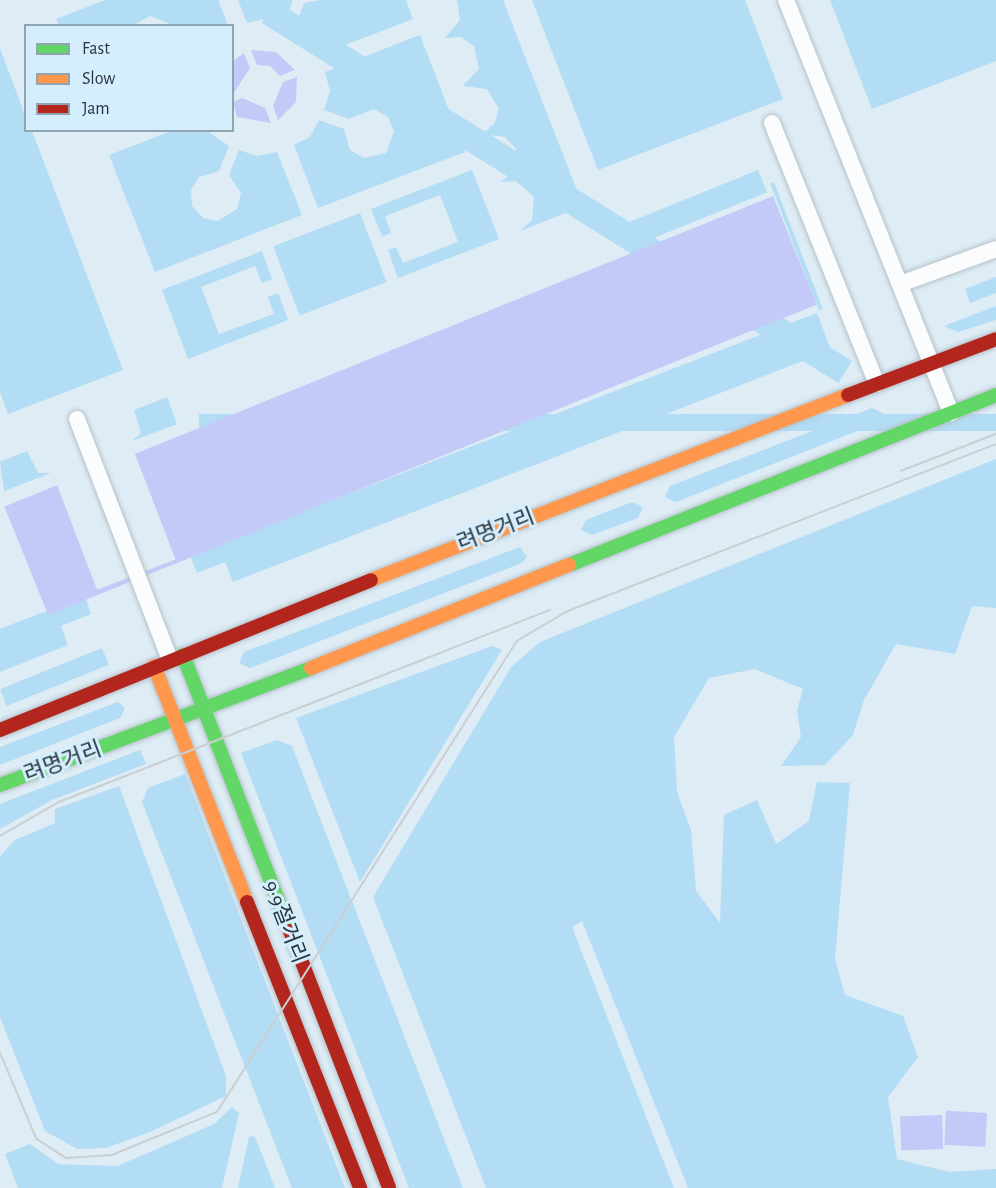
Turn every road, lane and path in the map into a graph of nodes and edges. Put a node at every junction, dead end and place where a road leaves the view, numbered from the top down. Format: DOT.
graph roads {
  1 [pos="786,0"];
  2 [pos="772,123"];
  3 [pos="996,249"];
  4 [pos="900,284"];
  5 [pos="996,339"];
  6 [pos="930,364"];
  7 [pos="877,384"];
  8 [pos="996,395"];
  9 [pos="951,413"];
  10 [pos="77,419"];
  11 [pos="169,660"];
  12 [pos="204,710"];
  13 [pos="176,722"];
  14 [pos="0,730"];
  15 [pos="0,785"];
  16 [pos="360,1188"];
  17 [pos="389,1188"];
  1 -- 4 [label="street"];
  2 -- 7 [label="street"];
  3 -- 4 [label="street"];
  4 -- 6 [label="street"];
  5 -- 6 [label="highway, 려명거리"];
  6 -- 7 [label="highway, 려명거리"];
  6 -- 9 [label="street"];
  7 -- 11 [label="highway, 려명거리"];
  8 -- 9 [label="highway, 려명거리"];
  9 -- 12 [label="highway, 려명거리"];
  10 -- 11 [label="street"];
  11 -- 12 [label="highway, 9·9절거리"];
  11 -- 13 [label="highway, 9·9절거리"];
  11 -- 14 [label="highway, 려명거리"];
  12 -- 13 [label="highway, 려명거리"];
  12 -- 17 [label="highway, 9·9절거리"];
  13 -- 15 [label="highway, 려명거리"];
  13 -- 16 [label="highway, 9·9절거리"];
}
